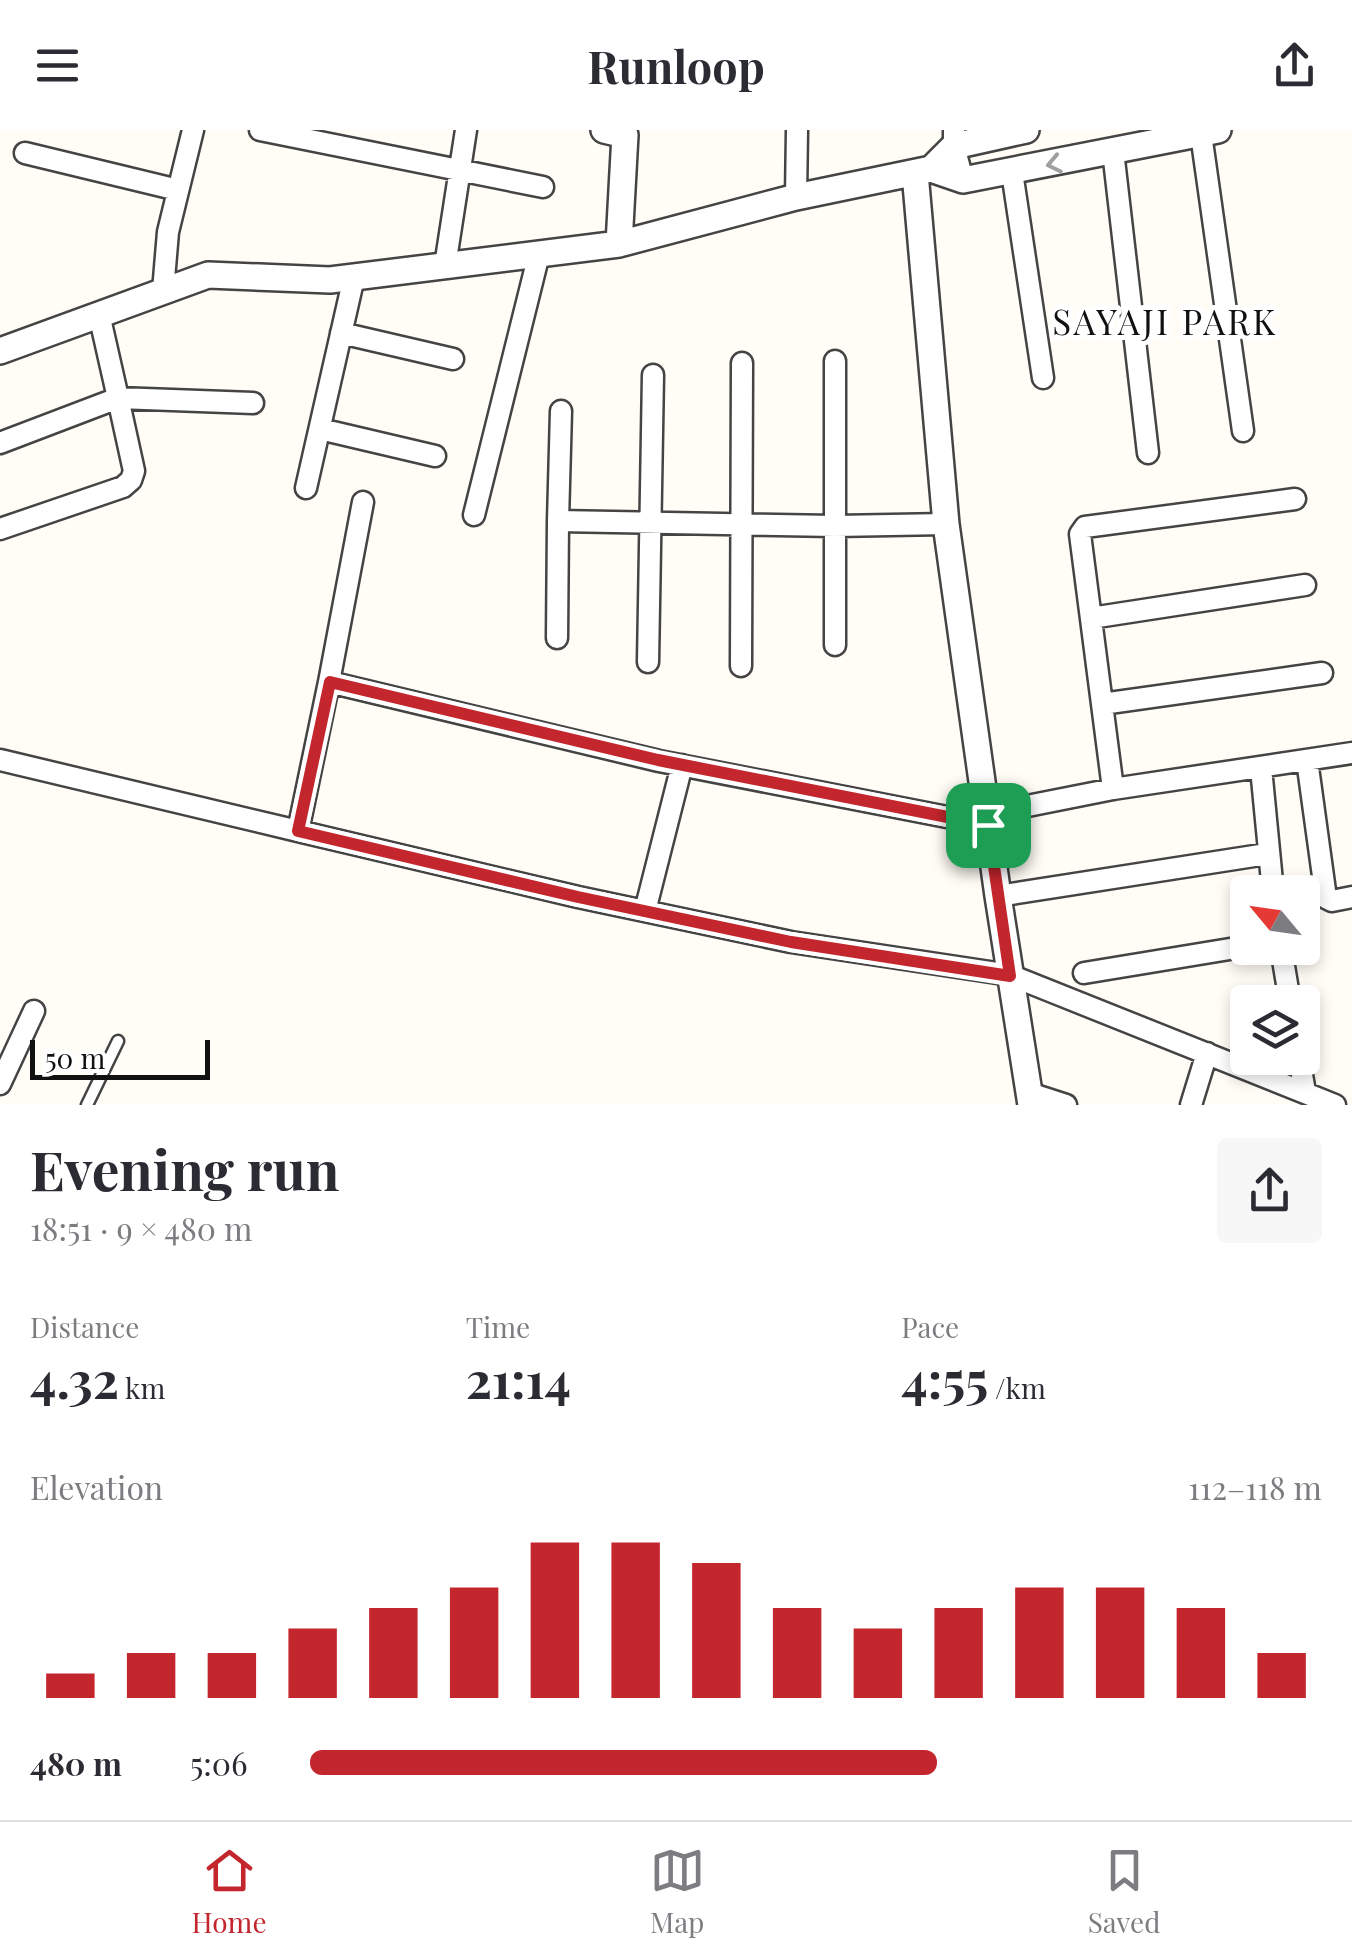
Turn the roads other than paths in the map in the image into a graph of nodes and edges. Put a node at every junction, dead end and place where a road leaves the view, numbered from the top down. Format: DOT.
graph roads {
  1 [pos="192,130"];
  2 [pos="260,130"];
  3 [pos="466,130"];
  4 [pos="797,130"];
  5 [pos="1026,130"];
  6 [pos="619,132"];
  7 [pos="1209,132"];
  8 [pos="954,138"];
  9 [pos="1113,151"];
  10 [pos="25,153"];
  11 [pos="923,171"];
  12 [pos="459,172"];
  13 [pos="1012,172"];
  14 [pos="963,180"];
  15 [pos="543,187"];
  16 [pos="178,190"];
  17 [pos="796,197"];
  18 [pos="619,244"];
  19 [pos="538,254"];
  20 [pos="444,266"];
  21 [pos="354,277"];
  22 [pos="162,292"];
  23 [pos="99,314"];
  24 [pos="341,333"];
  25 [pos="0,351"];
  26 [pos="453,360"];
  27 [pos="836,361"];
  28 [pos="742,363"];
  29 [pos="653,375"];
  30 [pos="1043,378"];
  31 [pos="118,398"];
  32 [pos="253,403"];
  33 [pos="561,412"];
  34 [pos="320,429"];
  35 [pos="1243,431"];
  36 [pos="0,444"];
  37 [pos="1148,453"];
  38 [pos="435,456"];
  39 [pos="306,488"];
  40 [pos="1294,499"];
  41 [pos="363,502"];
  42 [pos="474,515"];
  43 [pos="558,521"];
  44 [pos="650,521"];
  45 [pos="742,524"];
  46 [pos="946,524"];
  47 [pos="835,526"];
  48 [pos="0,529"];
  49 [pos="1305,585"];
  50 [pos="1090,618"];
  51 [pos="557,638"];
  52 [pos="835,646"];
  53 [pos="648,662"];
  54 [pos="742,666"];
  55 [pos="1322,672"];
  56 [pos="330,682"];
  57 [pos="1102,704"];
  58 [pos="1352,753"];
  59 [pos="0,760"];
  60 [pos="1306,760"];
  61 [pos="682,765"];
  62 [pos="1261,768"];
  63 [pos="1112,789"];
  64 [pos="988,820"];
  65 [pos="298,831"];
  66 [pos="1268,854"];
  67 [pos="1271,875"];
  68 [pos="998,896"];
  69 [pos="1352,897"];
  70 [pos="645,911"];
  71 [pos="1230,949"];
  72 [pos="1084,974"];
  73 [pos="1010,976"];
  74 [pos="34,1011"];
  75 [pos="118,1041"];
  76 [pos="1207,1054"];
  77 [pos="1302,1075"];
  78 [pos="0,1084"];
  79 [pos="1304,1092"];
  80 [pos="1030,1099"];
  81 [pos="87,1105"];
  82 [pos="1066,1105"];
  83 [pos="1190,1105"];
  84 [pos="1336,1105"];
  1 -- 16 [label="street"];
  2 -- 12 [label="street"];
  3 -- 12 [label="street"];
  4 -- 17 [label="street"];
  5 -- 8 [label="street"];
  6 -- 18 [label="street"];
  7 -- 9 [label="street"];
  7 -- 35 [label="street"];
  8 -- 11 [label="street"];
  8 -- 14 [label="street"];
  9 -- 13 [label="street, one-way"];
  9 -- 37 [label="street"];
  10 -- 16 [label="street"];
  11 -- 14 [label="street"];
  11 -- 17 [label="street"];
  11 -- 46 [label="street"];
  12 -- 15 [label="street"];
  12 -- 20 [label="street"];
  13 -- 14 [label="street"];
  13 -- 30 [label="street"];
  16 -- 22 [label="street"];
  17 -- 18 [label="street"];
  18 -- 19 [label="street"];
  19 -- 20 [label="street"];
  19 -- 42 [label="street"];
  20 -- 21 [label="street"];
  21 -- 22 [label="street"];
  21 -- 24 [label="street"];
  22 -- 23 [label="street"];
  23 -- 25 [label="street"];
  23 -- 31 [label="street"];
  24 -- 26 [label="street"];
  24 -- 34 [label="street"];
  27 -- 47 [label="street"];
  28 -- 45 [label="street"];
  29 -- 44 [label="street"];
  31 -- 32 [label="street"];
  31 -- 36 [label="street"];
  31 -- 48 [label="street"];
  33 -- 43 [label="street"];
  34 -- 38 [label="street"];
  34 -- 39 [label="street"];
  40 -- 50 [label="street"];
  41 -- 56 [label="street"];
  43 -- 44 [label="street"];
  43 -- 51 [label="street"];
  44 -- 45 [label="street"];
  44 -- 53 [label="street"];
  45 -- 47 [label="street"];
  45 -- 54 [label="street"];
  46 -- 47 [label="street"];
  46 -- 64 [label="street"];
  47 -- 52 [label="street"];
  49 -- 50 [label="street"];
  50 -- 57 [label="street"];
  55 -- 57 [label="street"];
  56 -- 61 [label="street"];
  56 -- 65 [label="street"];
  57 -- 63 [label="street"];
  58 -- 60 [label="street"];
  59 -- 65 [label="street"];
  60 -- 62 [label="street"];
  60 -- 69 [label="street"];
  61 -- 64 [label="street"];
  61 -- 70 [label="street"];
  62 -- 63 [label="street"];
  62 -- 66 [label="street"];
  63 -- 64 [label="street"];
  64 -- 68 [label="street"];
  65 -- 70 [label="street"];
  66 -- 67 [label="street"];
  66 -- 68 [label="street"];
  68 -- 73 [label="street"];
  70 -- 73 [label="street"];
  71 -- 72 [label="street"];
  73 -- 76 [label="street"];
  73 -- 80 [label="street"];
  74 -- 78 [label="street"];
  75 -- 81 [label="lane"];
  76 -- 79 [label="street"];
  76 -- 83 [label="street"];
  77 -- 79 [label="street"];
  79 -- 84 [label="street"];
  80 -- 82 [label="street"];
}
